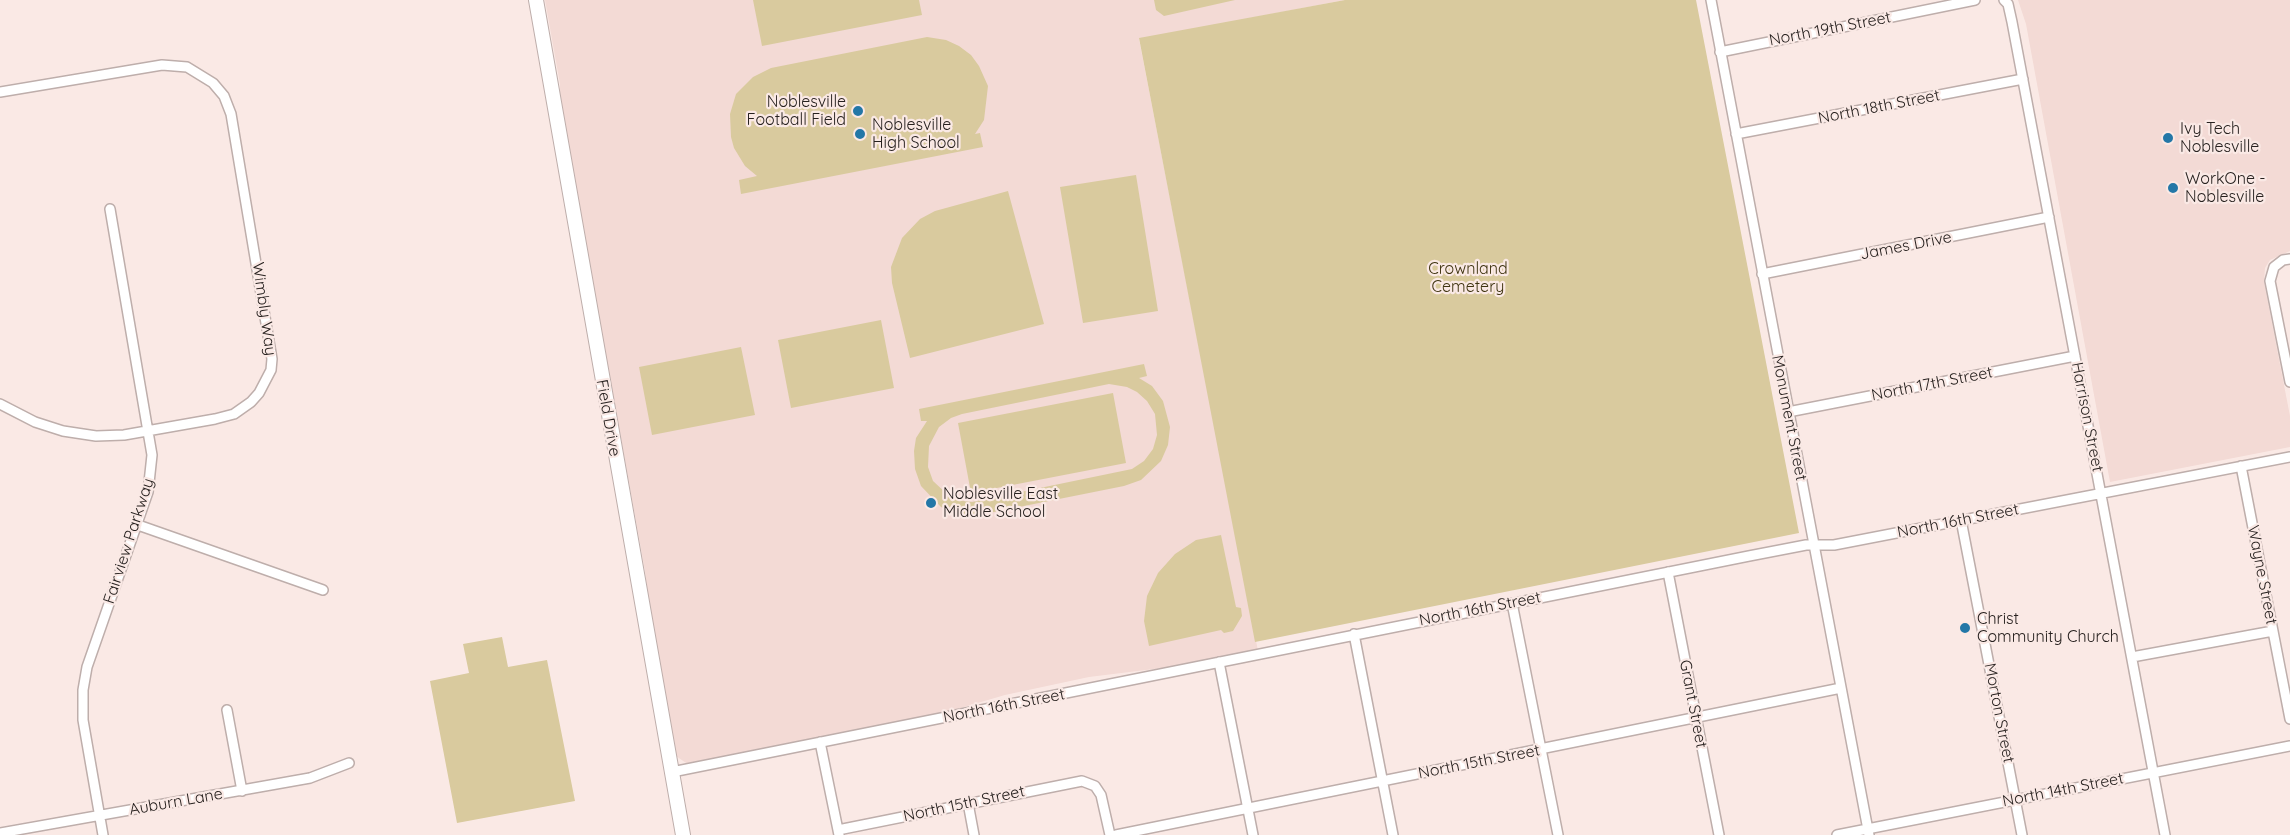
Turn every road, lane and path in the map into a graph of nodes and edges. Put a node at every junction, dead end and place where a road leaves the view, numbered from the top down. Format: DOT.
graph roads {
  1 [pos="536,0"];
  2 [pos="1711,0"];
  3 [pos="1975,0"];
  4 [pos="2004,0"];
  5 [pos="1720,52"];
  6 [pos="2023,79"];
  7 [pos="0,92"];
  8 [pos="1736,135"];
  9 [pos="110,209"];
  10 [pos="2049,217"];
  11 [pos="2290,259"];
  12 [pos="1762,274"];
  13 [pos="2075,356"];
  14 [pos="2290,382"];
  15 [pos="0,404"];
  16 [pos="1788,412"];
  17 [pos="149,430"];
  18 [pos="2290,457"];
  19 [pos="2241,466"];
  20 [pos="2101,493"];
  21 [pos="1961,520"];
  22 [pos="138,525"];
  23 [pos="1813,545"];
  24 [pos="1668,572"];
  25 [pos="323,590"];
  26 [pos="1512,603"];
  27 [pos="2273,631"];
  28 [pos="1354,634"];
  29 [pos="2132,657"];
  30 [pos="1219,662"];
  31 [pos="1841,688"];
  32 [pos="226,710"];
  33 [pos="1696,718"];
  34 [pos="2290,719"];
  35 [pos="820,742"];
  36 [pos="2290,746"];
  37 [pos="1541,749"];
  38 [pos="349,763"];
  39 [pos="672,772"];
  40 [pos="2153,772"];
  41 [pos="1383,781"];
  42 [pos="242,791"];
  43 [pos="2015,799"];
  44 [pos="968,803"];
  45 [pos="1248,808"];
  46 [pos="100,815"];
  47 [pos="1868,832"];
  48 [pos="0,833"];
  49 [pos="839,833"];
  50 [pos="103,835"];
  51 [pos="683,835"];
  52 [pos="974,835"];
  53 [pos="1110,835"];
  54 [pos="1116,835"];
  55 [pos="1253,835"];
  56 [pos="1393,835"];
  57 [pos="1557,835"];
  58 [pos="1719,835"];
  59 [pos="1837,835"];
  60 [pos="2022,835"];
  61 [pos="2165,835"];
  1 -- 39 [label="street, Field Drive"];
  2 -- 5 [label="street, Monument Street"];
  3 -- 5 [label="street, North 19th Street"];
  4 -- 6 [label="street, Harrison Street"];
  5 -- 8 [label="street, Monument Street"];
  6 -- 8 [label="street, North 18th Street"];
  6 -- 10 [label="street, Harrison Street"];
  7 -- 17 [label="street, Wimbly Way"];
  8 -- 12 [label="street, Monument Street"];
  9 -- 17 [label="street, Fairview Parkway"];
  10 -- 12 [label="street, James Drive"];
  10 -- 13 [label="street, Harrison Street"];
  11 -- 14 [label="street"];
  12 -- 16 [label="street, Monument Street"];
  13 -- 16 [label="street, North 17th Street"];
  13 -- 20 [label="street, Harrison Street"];
  15 -- 17 [label="street, Wimbly Way"];
  16 -- 23 [label="street, Monument Street"];
  17 -- 22 [label="street, Fairview Parkway"];
  18 -- 19 [label="street, North 16th Street"];
  19 -- 20 [label="street, North 16th Street"];
  19 -- 27 [label="street, Wayne Street"];
  20 -- 21 [label="street, North 16th Street"];
  20 -- 29 [label="street, Harrison Street"];
  21 -- 23 [label="street, North 16th Street"];
  21 -- 43 [label="street, Morton Street"];
  22 -- 25 [label="street"];
  22 -- 46 [label="street, Fairview Parkway"];
  23 -- 24 [label="street, North 16th Street"];
  23 -- 31 [label="street, Monument Street"];
  24 -- 26 [label="street, North 16th Street"];
  24 -- 33 [label="street, Grant Street"];
  26 -- 28 [label="street, North 16th Street"];
  26 -- 37 [label="street"];
  27 -- 29 [label="street"];
  27 -- 34 [label="street, Wayne Street"];
  28 -- 30 [label="street, North 16th Street"];
  28 -- 41 [label="street"];
  29 -- 40 [label="street, Harrison Street"];
  30 -- 35 [label="street, North 16th Street"];
  30 -- 45 [label="street"];
  31 -- 33 [label="street, North 15th Street"];
  31 -- 47 [label="street, Monument Street"];
  32 -- 42 [label="street"];
  33 -- 37 [label="street, North 15th Street"];
  33 -- 58 [label="street, Grant Street"];
  35 -- 39 [label="street, North 16th Street"];
  35 -- 49 [label="street"];
  36 -- 40 [label="street, North 14th Street"];
  37 -- 41 [label="street, North 15th Street"];
  37 -- 57 [label="street"];
  38 -- 42 [label="street, Auburn Lane"];
  39 -- 51 [label="street, Field Drive"];
  40 -- 43 [label="street, North 14th Street"];
  40 -- 61 [label="street, Harrison Street"];
  41 -- 45 [label="street, North 15th Street"];
  41 -- 56 [label="street"];
  42 -- 46 [label="street, Auburn Lane"];
  43 -- 47 [label="street, North 14th Street"];
  43 -- 60 [label="street, Morton Street"];
  44 -- 49 [label="street, North 15th Street"];
  44 -- 52 [label="street"];
  44 -- 53 [label="street, North 15th Street"];
  45 -- 54 [label="street, North 15th Street"];
  45 -- 55 [label="street"];
  46 -- 48 [label="street, Auburn Lane"];
  46 -- 50 [label="street, Fairview Parkway"];
  47 -- 59 [label="street, North 14th Street"];
}
